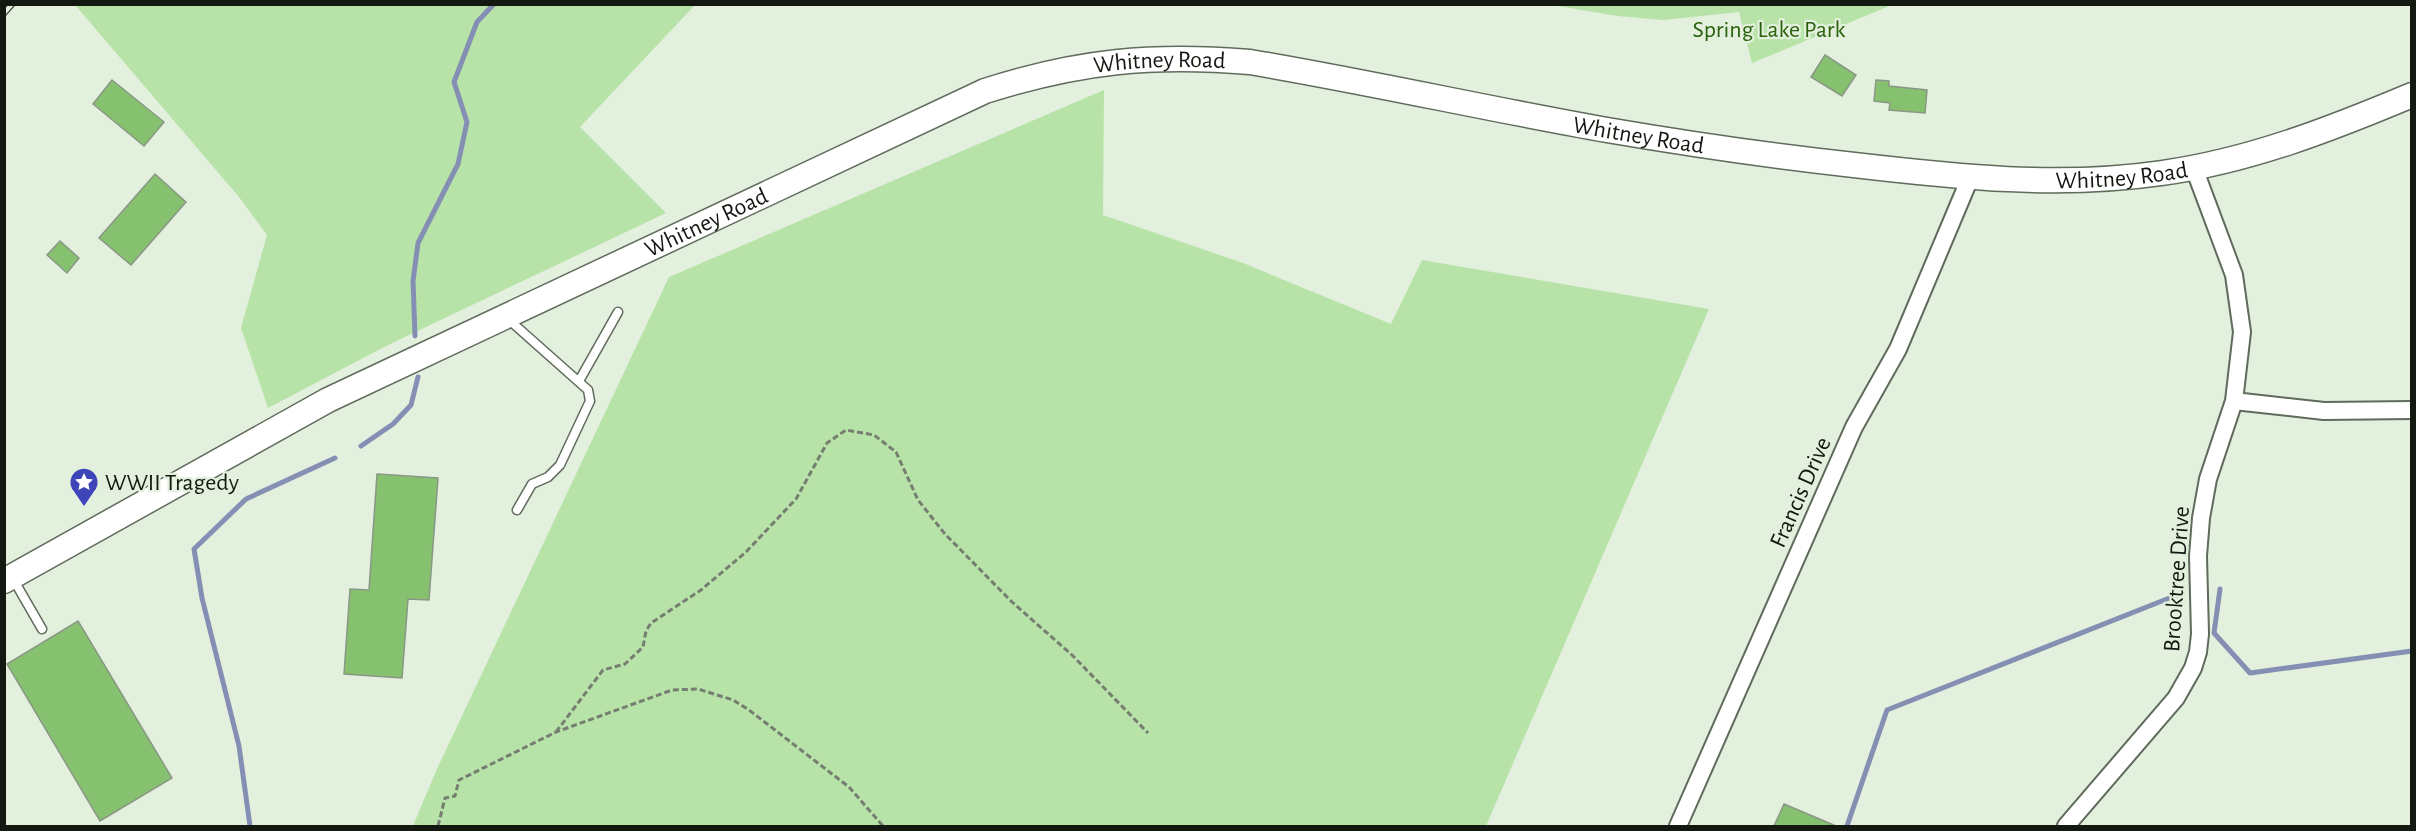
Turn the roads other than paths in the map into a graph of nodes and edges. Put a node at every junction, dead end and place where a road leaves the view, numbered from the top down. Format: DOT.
graph roads {
  1 [pos="2412,95"];
  2 [pos="2194,168"];
  3 [pos="1970,178"];
  4 [pos="618,312"];
  5 [pos="505,317"];
  6 [pos="579,381"];
  7 [pos="2234,401"];
  8 [pos="2412,410"];
  9 [pos="517,510"];
  10 [pos="8,578"];
  11 [pos="42,629"];
  12 [pos="1678,826"];
  13 [pos="2066,826"];
  1 -- 2 [label="main road, Whitney Road"];
  2 -- 3 [label="main road, Whitney Road"];
  2 -- 7 [label="street, Brooktree Drive"];
  3 -- 5 [label="main road, Whitney Road"];
  3 -- 12 [label="street, Francis Drive"];
  4 -- 6 [label="lane"];
  5 -- 6 [label="lane"];
  5 -- 10 [label="main road, Whitney Road"];
  6 -- 9 [label="lane"];
  7 -- 8 [label="street"];
  7 -- 13 [label="street, Brooktree Drive"];
  10 -- 11 [label="lane"];
}
